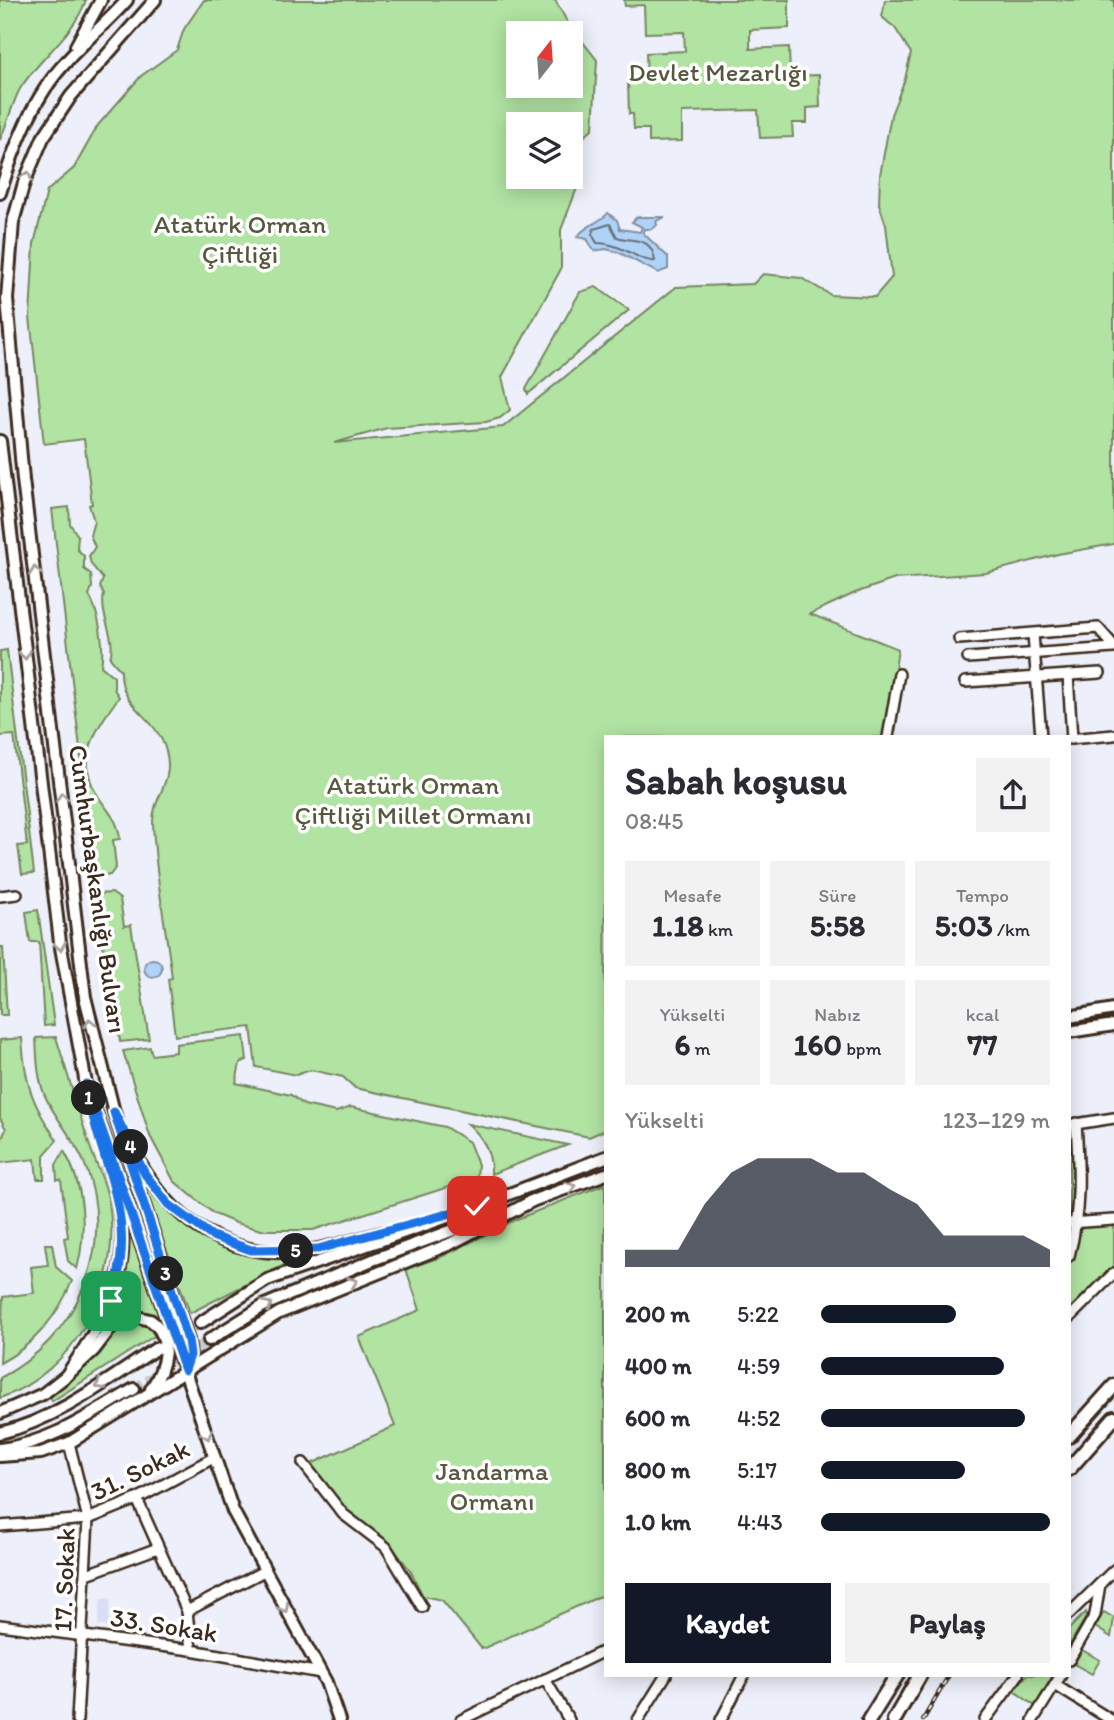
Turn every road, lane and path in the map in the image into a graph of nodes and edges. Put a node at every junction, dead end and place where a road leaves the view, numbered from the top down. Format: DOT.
graph roads {
  1 [pos="101,0"];
  2 [pos="127,0"];
  3 [pos="155,0"];
  4 [pos="65,63"];
  5 [pos="0,193"];
  6 [pos="0,441"];
  7 [pos="1033,634"];
  8 [pos="959,639"];
  9 [pos="1114,647"];
  10 [pos="1035,653"];
  11 [pos="968,658"];
  12 [pos="1100,673"];
  13 [pos="899,674"];
  14 [pos="1069,675"];
  15 [pos="1036,677"];
  16 [pos="965,682"];
  17 [pos="888,735"];
  18 [pos="1041,735"];
  19 [pos="1071,735"];
  20 [pos="1114,736"];
  21 [pos="1071,739"];
  22 [pos="17,894"];
  23 [pos="0,897"];
  24 [pos="1114,1009"];
  25 [pos="1071,1017"];
  26 [pos="1114,1025"];
  27 [pos="1071,1032"];
  28 [pos="86,1084"];
  29 [pos="114,1112"];
  30 [pos="1114,1118"];
  31 [pos="1073,1124"];
  32 [pos="604,1158"];
  33 [pos="604,1175"];
  34 [pos="534,1200"];
  35 [pos="462,1212"];
  36 [pos="1114,1220"];
  37 [pos="1074,1223"];
  38 [pos="1071,1243"];
  39 [pos="1114,1273"];
  40 [pos="1071,1316"];
  41 [pos="200,1323"];
  42 [pos="209,1340"];
  43 [pos="157,1348"];
  44 [pos="185,1370"];
  45 [pos="66,1376"];
  46 [pos="1114,1386"];
  47 [pos="134,1389"];
  48 [pos="147,1395"];
  49 [pos="0,1413"];
  50 [pos="1114,1418"];
  51 [pos="1071,1431"];
  52 [pos="0,1433"];
  53 [pos="69,1443"];
  54 [pos="0,1449"];
  55 [pos="0,1456"];
  56 [pos="215,1457"];
  57 [pos="303,1463"];
  58 [pos="1071,1467"];
  59 [pos="137,1499"];
  60 [pos="88,1519"];
  61 [pos="0,1526"];
  62 [pos="158,1548"];
  63 [pos="1114,1570"];
  64 [pos="264,1571"];
  65 [pos="87,1574"];
  66 [pos="1100,1584"];
  67 [pos="422,1607"];
  68 [pos="187,1611"];
  69 [pos="1071,1612"];
  70 [pos="0,1625"];
  71 [pos="84,1634"];
  72 [pos="191,1650"];
  73 [pos="604,1651"];
  74 [pos="1071,1657"];
  75 [pos="321,1673"];
  76 [pos="665,1677"];
  77 [pos="743,1677"];
  78 [pos="896,1677"];
  79 [pos="919,1677"];
  80 [pos="1017,1677"];
  81 [pos="1060,1677"];
  82 [pos="545,1679"];
  83 [pos="1055,1685"];
  84 [pos="1114,1713"];
  85 [pos="77,1720"];
  86 [pos="339,1720"];
  87 [pos="461,1720"];
  88 [pos="569,1720"];
  89 [pos="638,1720"];
  90 [pos="721,1720"];
  91 [pos="869,1720"];
  92 [pos="894,1720"];
  93 [pos="985,1720"];
  94 [pos="1033,1720"];
  95 [pos="1110,1720"];
  1 -- 4 [label="main road"];
  2 -- 4 [label="main road"];
  29 -- 3 [label="main road, Cumhurbaşkanlığı Bulvarı, one-way"];
  4 -- 5 [label="main road"];
  6 -- 28 [label="main road, Cumhurbaşkanlığı Bulvarı, one-way"];
  7 -- 8 [label="street"];
  7 -- 9 [label="street"];
  7 -- 10 [label="street"];
  9 -- 10 [label="street"];
  10 -- 11 [label="street"];
  10 -- 15 [label="street"];
  12 -- 14 [label="street"];
  13 -- 17 [label="street"];
  14 -- 15 [label="street"];
  14 -- 19 [label="street"];
  15 -- 16 [label="street"];
  15 -- 18 [label="street"];
  20 -- 21 [label="street"];
  22 -- 23 [label="street"];
  24 -- 25 [label="main road"];
  26 -- 27 [label="main road"];
  28 -- 44 [label="main road, Cumhurbaşkanlığı Bulvarı"];
  28 -- 45 [label="main road"];
  29 -- 35 [label="main road"];
  29 -- 44 [label="main road, Cumhurbaşkanlığı Bulvarı"];
  30 -- 31 [label="street"];
  31 -- 37 [label="street"];
  32 -- 35 [label="main road"];
  34 -- 33 [label="main road, one-way"];
  42 -- 34 [label="main road, one-way"];
  44 -- 34 [label="main road, one-way"];
  35 -- 41 [label="main road"];
  36 -- 37 [label="street"];
  37 -- 38 [label="street"];
  39 -- 40 [label="street"];
  43 -- 52 [label="main road, one-way"];
  44 -- 48 [label="main road"];
  44 -- 56 [label="main road, one-way"];
  45 -- 48 [label="main road"];
  45 -- 49 [label="main road"];
  46 -- 51 [label="highway"];
  47 -- 54 [label="main road"];
  48 -- 53 [label="main road"];
  50 -- 58 [label="highway"];
  53 -- 55 [label="main road"];
  53 -- 60 [label="street, 17. Sokak"];
  56 -- 59 [label="street, 31. Sokak"];
  56 -- 64 [label="main road"];
  57 -- 67 [label="street"];
  59 -- 60 [label="street, 31. Sokak"];
  59 -- 62 [label="street"];
  60 -- 61 [label="street, 31. Sokak"];
  60 -- 65 [label="street, 17. Sokak"];
  62 -- 65 [label="street"];
  62 -- 68 [label="street"];
  63 -- 66 [label="street"];
  64 -- 68 [label="street"];
  64 -- 75 [label="main road, one-way"];
  65 -- 71 [label="street, 17. Sokak"];
  66 -- 69 [label="street"];
  66 -- 74 [label="street"];
  68 -- 72 [label="street"];
  70 -- 71 [label="street, 33. Sokak"];
  71 -- 72 [label="street, 33. Sokak"];
  71 -- 85 [label="street, 17. Sokak"];
  72 -- 75 [label="street, 33. Sokak"];
  73 -- 82 [label="street"];
  75 -- 86 [label="main road"];
  76 -- 89 [label="street"];
  77 -- 90 [label="street"];
  78 -- 91 [label="highway"];
  79 -- 92 [label="highway"];
  80 -- 93 [label="street"];
  81 -- 83 [label="street"];
  82 -- 87 [label="street"];
  82 -- 88 [label="street"];
  83 -- 94 [label="street"];
  83 -- 95 [label="street"];
  84 -- 95 [label="street"];
}
